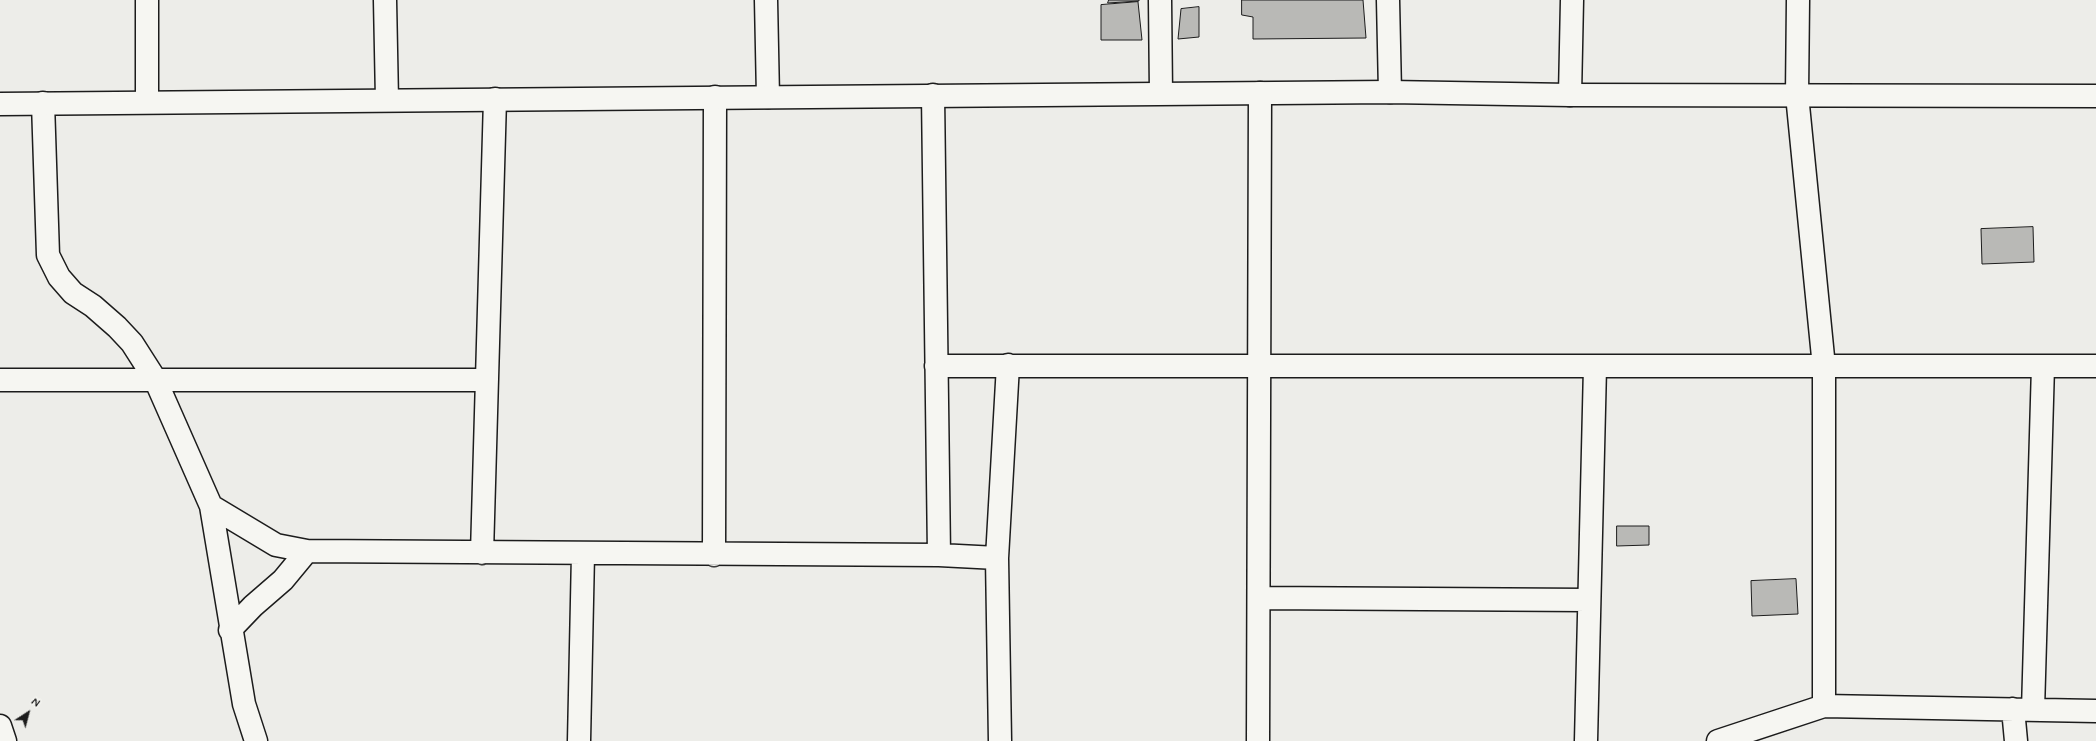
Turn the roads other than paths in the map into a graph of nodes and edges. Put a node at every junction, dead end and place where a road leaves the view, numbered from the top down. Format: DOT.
graph roads {
  1 [pos="147,0"];
  2 [pos="385,0"];
  3 [pos="766,0"];
  4 [pos="1160,0"];
  5 [pos="1388,0"];
  6 [pos="1572,0"];
  7 [pos="1798,0"];
  8 [pos="1260,92"];
  9 [pos="1390,92"];
  10 [pos="1161,94"];
  11 [pos="933,95"];
  12 [pos="1570,95"];
  13 [pos="1797,95"];
  14 [pos="2096,96"];
  15 [pos="768,97"];
  16 [pos="715,98"];
  17 [pos="495,99"];
  18 [pos="387,100"];
  19 [pos="147,102"];
  20 [pos="43,103"];
  21 [pos="0,104"];
  22 [pos="1008,365"];
  23 [pos="936,366"];
  24 [pos="1259,366"];
  25 [pos="1824,366"];
  26 [pos="2043,366"];
  27 [pos="2096,366"];
  28 [pos="1595,367"];
  29 [pos="0,380"];
  30 [pos="155,380"];
  31 [pos="487,380"];
  32 [pos="211,506"];
  33 [pos="307,551"];
  34 [pos="482,553"];
  35 [pos="583,554"];
  36 [pos="714,554"];
  37 [pos="939,555"];
  38 [pos="997,558"];
  39 [pos="1259,598"];
  40 [pos="1588,600"];
  41 [pos="230,630"];
  42 [pos="1824,706"];
  43 [pos="2023,709"];
  44 [pos="2096,711"];
  45 [pos="0,726"];
  46 [pos="5,741"];
  47 [pos="256,741"];
  48 [pos="579,741"];
  49 [pos="1000,741"];
  50 [pos="1258,741"];
  51 [pos="1586,741"];
  52 [pos="1718,741"];
  53 [pos="2016,741"];
  1 -- 19 [label="street"];
  2 -- 18 [label="street"];
  3 -- 15 [label="street"];
  4 -- 10 [label="street"];
  5 -- 9 [label="street"];
  6 -- 12 [label="street"];
  7 -- 13 [label="street"];
  8 -- 9 [label="street"];
  8 -- 10 [label="street"];
  8 -- 24 [label="street"];
  9 -- 12 [label="street"];
  10 -- 11 [label="street"];
  11 -- 15 [label="street"];
  11 -- 23 [label="street"];
  12 -- 13 [label="street"];
  13 -- 14 [label="street"];
  13 -- 25 [label="street"];
  15 -- 16 [label="street"];
  16 -- 17 [label="street"];
  16 -- 36 [label="street"];
  17 -- 18 [label="street"];
  17 -- 31 [label="street"];
  18 -- 19 [label="street"];
  19 -- 20 [label="street"];
  20 -- 21 [label="street"];
  20 -- 30 [label="street"];
  22 -- 23 [label="street"];
  22 -- 24 [label="street"];
  22 -- 38 [label="street"];
  23 -- 37 [label="street"];
  24 -- 28 [label="street"];
  24 -- 39 [label="street"];
  25 -- 26 [label="street"];
  25 -- 28 [label="street"];
  25 -- 42 [label="street"];
  26 -- 27 [label="street"];
  26 -- 43 [label="street"];
  28 -- 40 [label="street"];
  29 -- 30 [label="street"];
  30 -- 31 [label="street"];
  30 -- 32 [label="street"];
  31 -- 34 [label="street"];
  32 -- 33 [label="street"];
  32 -- 41 [label="street"];
  33 -- 34 [label="street"];
  33 -- 41 [label="street"];
  34 -- 35 [label="street"];
  35 -- 36 [label="street"];
  35 -- 48 [label="street"];
  36 -- 37 [label="street"];
  37 -- 38 [label="street"];
  38 -- 49 [label="street"];
  39 -- 40 [label="street"];
  39 -- 50 [label="street"];
  40 -- 51 [label="street"];
  41 -- 47 [label="street"];
  42 -- 43 [label="street"];
  42 -- 52 [label="street"];
  43 -- 44 [label="street"];
  43 -- 53 [label="street"];
  45 -- 46 [label="street"];
}
